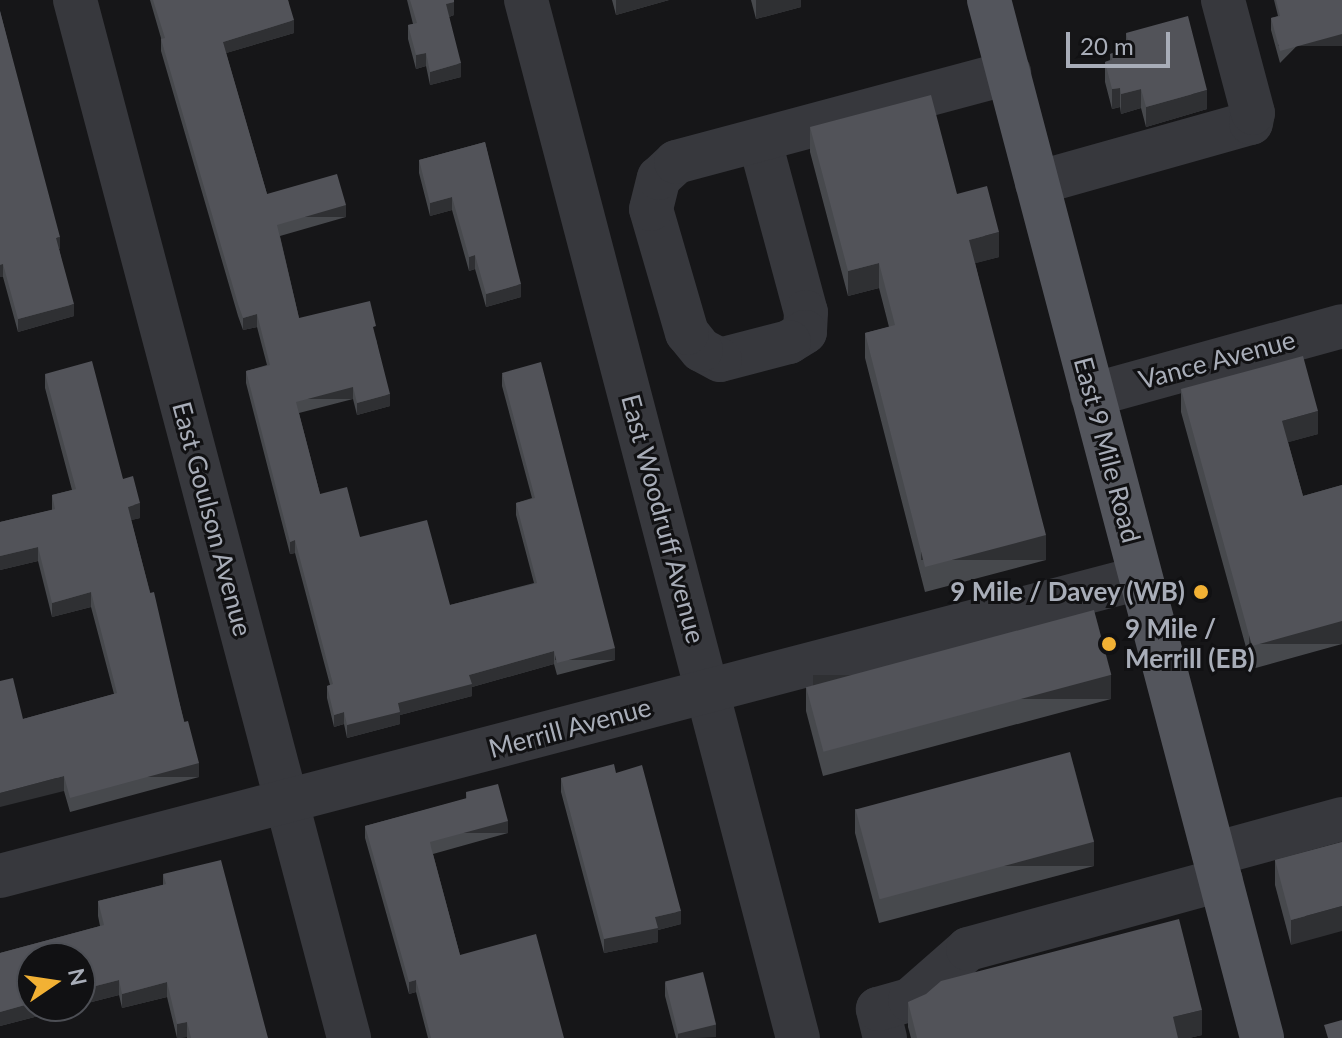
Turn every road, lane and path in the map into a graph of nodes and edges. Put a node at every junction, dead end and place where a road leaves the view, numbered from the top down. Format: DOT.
graph roads {
  1 [pos="75,0"];
  2 [pos="526,0"];
  3 [pos="989,0"];
  4 [pos="1223,0"];
  5 [pos="1009,73"];
  6 [pos="760,142"];
  7 [pos="1037,183"];
  8 [pos="1342,326"];
  9 [pos="1092,395"];
  10 [pos="1140,578"];
  11 [pos="709,692"];
  12 [pos="287,802"];
  13 [pos="1342,819"];
  14 [pos="1217,867"];
  15 [pos="0,876"];
  16 [pos="349,1038"];
  17 [pos="798,1038"];
  18 [pos="885,1038"];
  19 [pos="1262,1038"];
  1 -- 12 [label="street, East Goulson Avenue"];
  2 -- 11 [label="street, East Woodruff Avenue"];
  3 -- 5 [label="main road, East 9 Mile Road"];
  4 -- 7 [label="street"];
  5 -- 6 [label="street"];
  5 -- 7 [label="main road, East 9 Mile Road"];
  6 -- 6 [label="street"];
  7 -- 9 [label="main road, East 9 Mile Road"];
  8 -- 9 [label="street, Vance Avenue"];
  9 -- 10 [label="main road, East 9 Mile Road"];
  10 -- 11 [label="street, Merrill Avenue"];
  10 -- 14 [label="main road, East 9 Mile Road"];
  11 -- 12 [label="street, Merrill Avenue"];
  11 -- 17 [label="street, East Woodruff Avenue"];
  12 -- 15 [label="street, Merrill Avenue"];
  12 -- 16 [label="street, East Goulson Avenue"];
  13 -- 14 [label="street"];
  14 -- 18 [label="street"];
  14 -- 19 [label="main road, East 9 Mile Road"];
}
